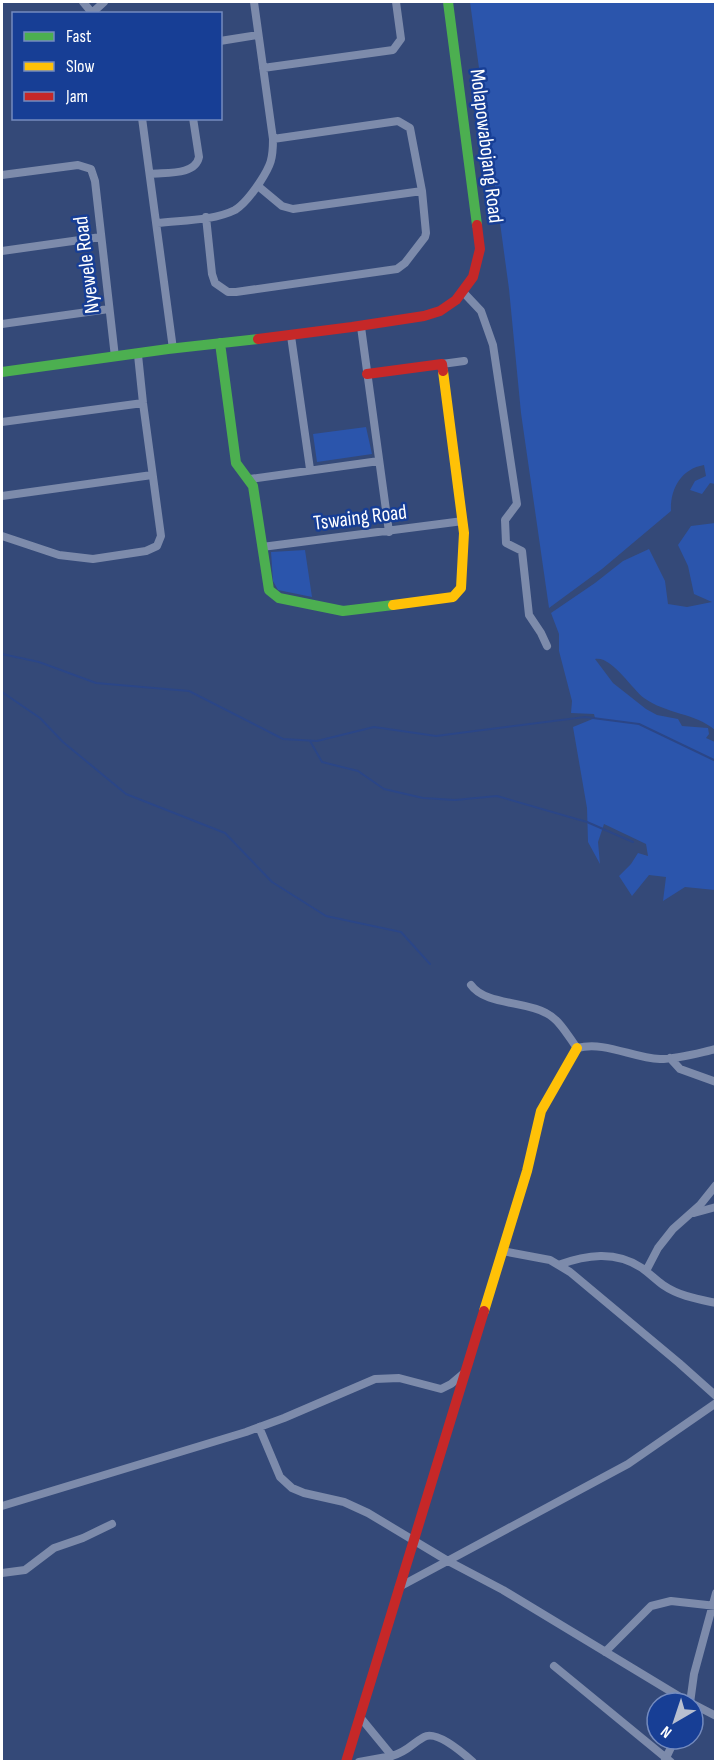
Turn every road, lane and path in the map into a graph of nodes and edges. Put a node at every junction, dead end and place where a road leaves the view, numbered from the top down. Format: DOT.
graph roads {
  1 [pos="254,2"];
  2 [pos="396,2"];
  3 [pos="448,2"];
  4 [pos="258,35"];
  5 [pos="222,41"];
  6 [pos="263,68"];
  7 [pos="141,120"];
  8 [pos="193,120"];
  9 [pos="273,139"];
  10 [pos="150,174"];
  11 [pos="2,175"];
  12 [pos="258,186"];
  13 [pos="422,191"];
  14 [pos="206,217"];
  15 [pos="157,223"];
  16 [pos="101,237"];
  17 [pos="2,251"];
  18 [pos="464,293"];
  19 [pos="109,309"];
  20 [pos="2,324"];
  21 [pos="361,327"];
  22 [pos="291,336"];
  23 [pos="220,343"];
  24 [pos="173,349"];
  25 [pos="138,355"];
  26 [pos="116,357"];
  27 [pos="464,362"];
  28 [pos="442,364"];
  29 [pos="2,372"];
  30 [pos="367,374"];
  31 [pos="143,403"];
  32 [pos="2,422"];
  33 [pos="379,461"];
  34 [pos="310,469"];
  35 [pos="152,475"];
  36 [pos="250,479"];
  37 [pos="2,496"];
  38 [pos="463,521"];
  39 [pos="389,532"];
  40 [pos="2,536"];
  41 [pos="262,547"];
  42 [pos="547,646"];
  43 [pos="471,985"];
  44 [pos="577,1048"];
  45 [pos="716,1049"];
  46 [pos="670,1058"];
  47 [pos="716,1082"];
  48 [pos="716,1185"];
  49 [pos="716,1207"];
  50 [pos="689,1215"];
  51 [pos="502,1251"];
  52 [pos="558,1265"];
  53 [pos="646,1271"];
  54 [pos="716,1303"];
  55 [pos="465,1373"];
  56 [pos="716,1396"];
  57 [pos="716,1403"];
  58 [pos="260,1427"];
  59 [pos="2,1506"];
  60 [pos="112,1524"];
  61 [pos="413,1540"];
  62 [pos="447,1561"];
  63 [pos="2,1573"];
  64 [pos="399,1587"];
  65 [pos="716,1593"];
  66 [pos="714,1606"];
  67 [pos="605,1652"];
  68 [pos="554,1666"];
  69 [pos="671,1691"];
  70 [pos="692,1691"];
  71 [pos="360,1717"];
  72 [pos="392,1756"];
  73 [pos="667,1760"];
  74 [pos="346,1761"];
  75 [pos="359,1761"];
  76 [pos="472,1761"];
  1 -- 4 [label="street"];
  2 -- 6 [label="street"];
  3 -- 18 [label="street, Molapowabojang Road"];
  4 -- 5 [label="street"];
  4 -- 6 [label="street"];
  6 -- 9 [label="street"];
  7 -- 10 [label="street"];
  8 -- 10 [label="street"];
  9 -- 12 [label="street"];
  9 -- 13 [label="street"];
  10 -- 15 [label="street"];
  11 -- 16 [label="street, Nyewele Road"];
  12 -- 13 [label="street"];
  12 -- 14 [label="street"];
  13 -- 14 [label="street"];
  14 -- 15 [label="street"];
  15 -- 24 [label="street"];
  16 -- 17 [label="street"];
  16 -- 19 [label="street, Nyewele Road"];
  18 -- 21 [label="street"];
  18 -- 42 [label="street"];
  19 -- 20 [label="street"];
  19 -- 26 [label="street, Nyewele Road"];
  21 -- 22 [label="street"];
  21 -- 30 [label="street"];
  22 -- 23 [label="street"];
  22 -- 34 [label="street"];
  23 -- 24 [label="street"];
  23 -- 36 [label="street"];
  24 -- 25 [label="street"];
  25 -- 26 [label="street"];
  25 -- 31 [label="street"];
  26 -- 29 [label="street"];
  27 -- 28 [label="street"];
  28 -- 30 [label="street"];
  28 -- 38 [label="street"];
  30 -- 33 [label="street"];
  31 -- 32 [label="street"];
  31 -- 35 [label="street"];
  33 -- 34 [label="street"];
  33 -- 39 [label="street"];
  34 -- 36 [label="street"];
  35 -- 37 [label="street"];
  35 -- 40 [label="street"];
  36 -- 41 [label="street"];
  38 -- 39 [label="street, Tswaing Road"];
  38 -- 41 [label="street"];
  39 -- 41 [label="street, Tswaing Road"];
  43 -- 44 [label="street"];
  44 -- 46 [label="street"];
  44 -- 51 [label="street"];
  45 -- 46 [label="street"];
  46 -- 47 [label="street"];
  48 -- 50 [label="street"];
  49 -- 50 [label="street"];
  50 -- 53 [label="street"];
  51 -- 52 [label="street"];
  51 -- 55 [label="street"];
  52 -- 53 [label="street"];
  52 -- 56 [label="street"];
  53 -- 54 [label="street"];
  55 -- 58 [label="street"];
  55 -- 61 [label="street"];
  57 -- 62 [label="street"];
  58 -- 59 [label="street"];
  58 -- 61 [label="street"];
  60 -- 63 [label="street"];
  61 -- 62 [label="street"];
  61 -- 64 [label="street"];
  62 -- 64 [label="street"];
  62 -- 67 [label="street"];
  64 -- 71 [label="street"];
  65 -- 66 [label="street"];
  66 -- 67 [label="street"];
  66 -- 70 [label="street"];
  67 -- 69 [label="street"];
  68 -- 73 [label="street"];
  71 -- 72 [label="street"];
  71 -- 74 [label="street"];
  72 -- 75 [label="street"];
  72 -- 76 [label="street"];
}
